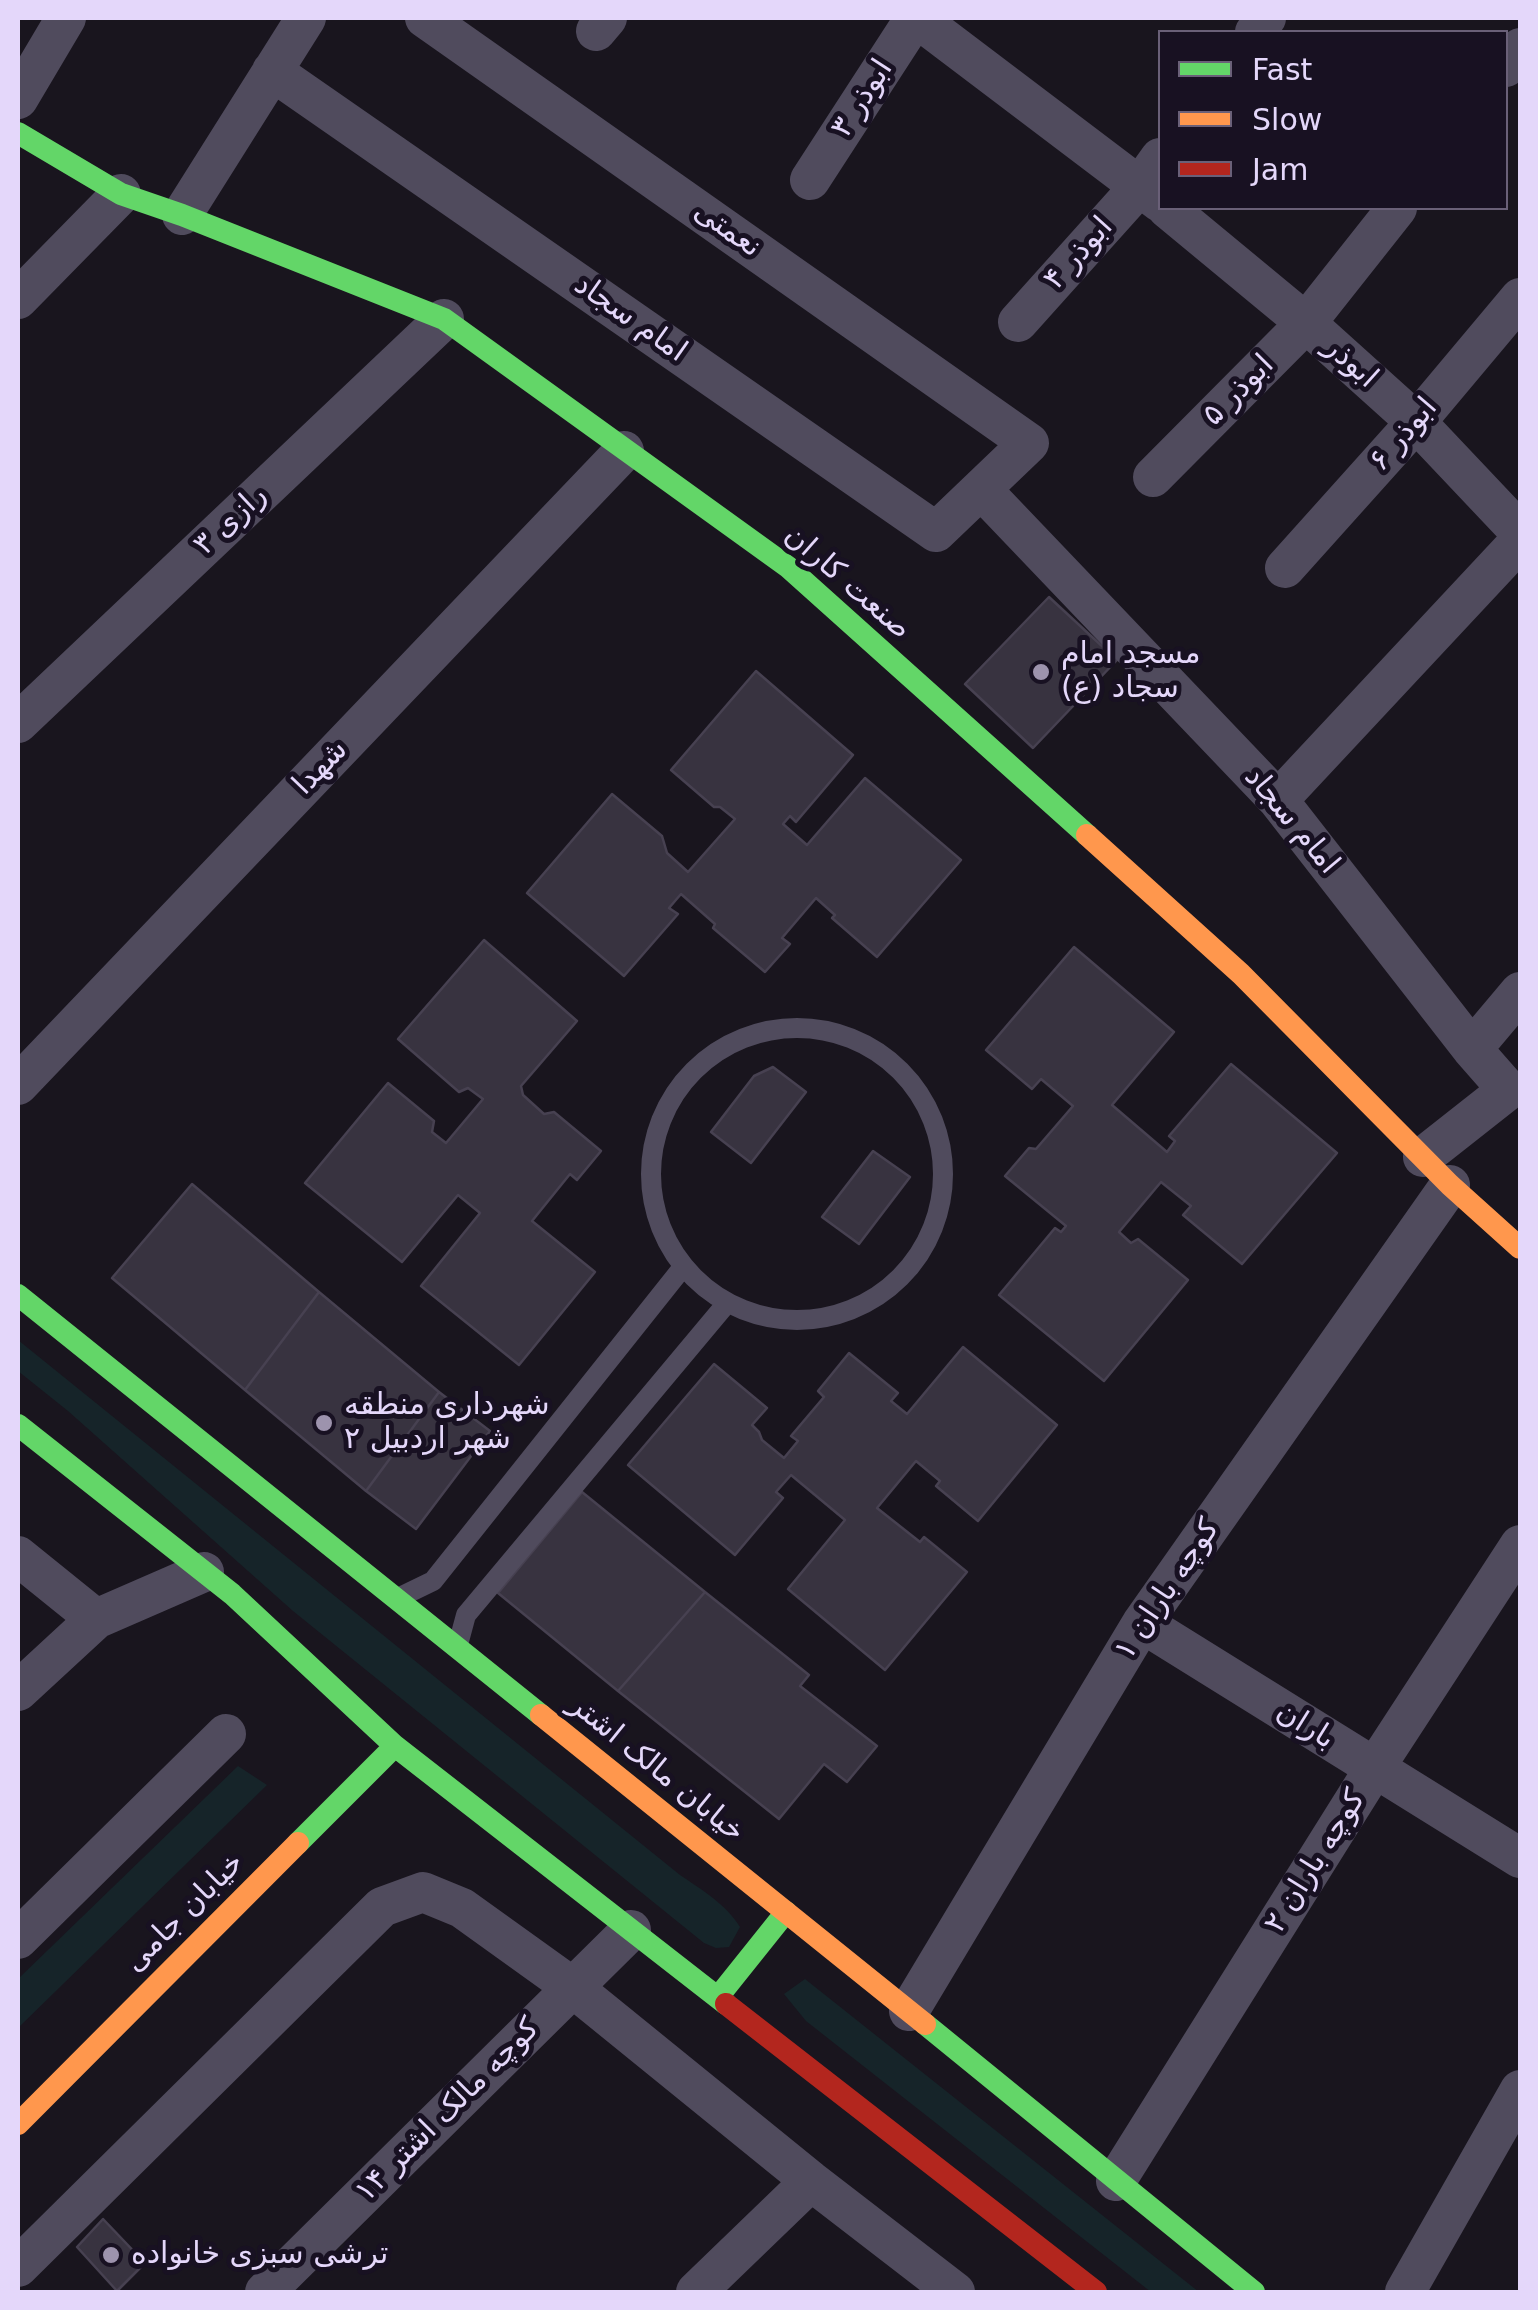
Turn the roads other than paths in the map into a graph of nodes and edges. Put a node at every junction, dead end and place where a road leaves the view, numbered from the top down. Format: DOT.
graph roads {
  1 [pos="66,18"];
  2 [pos="306,18"];
  3 [pos="425,18"];
  4 [pos="916,18"];
  5 [pos="272,71"];
  6 [pos="18,99"];
  7 [pos="18,133"];
  8 [pos="810,180"];
  9 [pos="1157,188"];
  10 [pos="122,194"];
  11 [pos="1181,210"];
  12 [pos="1394,210"];
  13 [pos="182,215"];
  14 [pos="1520,298"];
  15 [pos="18,299"];
  16 [pos="444,319"];
  17 [pos="1018,322"];
  18 [pos="1306,323"];
  19 [pos="1416,422"];
  20 [pos="1029,443"];
  21 [pos="624,451"];
  22 [pos="1153,478"];
  23 [pos="981,489"];
  24 [pos="1520,532"];
  25 [pos="1520,541"];
  26 [pos="1286,568"];
  27 [pos="18,724"];
  28 [pos="1278,800"];
  29 [pos="1520,992"];
  30 [pos="1472,1049"];
  31 [pos="18,1085"];
  32 [pos="1437,1171"];
  33 [pos="1520,1248"];
  34 [pos="682,1267"];
  35 [pos="18,1295"];
  36 [pos="727,1303"];
  37 [pos="18,1425"];
  38 [pos="1520,1545"];
  39 [pos="18,1556"];
  40 [pos="204,1572"];
  41 [pos="396,1599"];
  42 [pos="96,1619"];
  43 [pos="1142,1623"];
  44 [pos="457,1648"];
  45 [pos="18,1691"];
  46 [pos="226,1734"];
  47 [pos="395,1746"];
  48 [pos="1374,1769"];
  49 [pos="1520,1858"];
  50 [pos="786,1912"];
  51 [pos="631,1930"];
  52 [pos="18,1939"];
  53 [pos="572,1987"];
  54 [pos="718,1997"];
  55 [pos="909,2011"];
  56 [pos="1520,2090"];
  57 [pos="18,2124"];
  58 [pos="811,2181"];
  59 [pos="1116,2181"];
  60 [pos="18,2267"];
  61 [pos="265,2292"];
  62 [pos="696,2292"];
  63 [pos="955,2292"];
  64 [pos="1096,2292"];
  65 [pos="1254,2292"];
  66 [pos="1405,2292"];
  1 -- 6 [label="street"];
  2 -- 5 [label="street"];
  3 -- 20 [label="street, نعمتی"];
  4 -- 8 [label="street, ابوذر ۳"];
  4 -- 9 [label="street, ابوذر"];
  5 -- 13 [label="street"];
  5 -- 23 [label="street, امام سجاد"];
  7 -- 10 [label="main road, صنعت کاران"];
  9 -- 17 [label="street, ابوذر ۴"];
  10 -- 13 [label="main road, صنعت کاران"];
  10 -- 15 [label="street"];
  11 -- 18 [label="street, ابوذر"];
  12 -- 18 [label="street, ابوذر ۵"];
  13 -- 16 [label="main road, صنعت کاران"];
  14 -- 19 [label="street, ابوذر ۶"];
  16 -- 21 [label="main road, صنعت کاران"];
  16 -- 27 [label="street, رازی ۳"];
  18 -- 19 [label="street, ابوذر"];
  18 -- 22 [label="street, ابوذر ۵"];
  19 -- 24 [label="street, ابوذر"];
  19 -- 26 [label="street, ابوذر ۶"];
  20 -- 23 [label="street, امام سجاد"];
  21 -- 31 [label="street, شهدا"];
  21 -- 32 [label="main road, صنعت کاران"];
  23 -- 28 [label="street, امام سجاد"];
  25 -- 28 [label="street"];
  28 -- 30 [label="street, امام سجاد"];
  29 -- 30 [label="street"];
  30 -- 32 [label="street, امام سجاد"];
  32 -- 33 [label="main road, صنعت کاران"];
  32 -- 43 [label="street, کوچه باران ۱"];
  34 -- 36 [label="lane"];
  34 -- 36 [label="lane"];
  34 -- 41 [label="lane"];
  35 -- 41 [label="main road, خیابان مالک اشتر"];
  36 -- 44 [label="lane"];
  37 -- 40 [label="main road"];
  38 -- 48 [label="street, کوچه باران ۲"];
  39 -- 42 [label="street"];
  40 -- 42 [label="street"];
  40 -- 47 [label="main road"];
  41 -- 44 [label="main road, خیابان مالک اشتر"];
  42 -- 45 [label="street"];
  43 -- 48 [label="street, باران"];
  43 -- 55 [label="street, کوچه باران ۱"];
  44 -- 50 [label="main road, خیابان مالک اشتر"];
  46 -- 52 [label="street"];
  47 -- 51 [label="main road"];
  47 -- 57 [label="main road, خیابان جامی"];
  48 -- 49 [label="street, باران"];
  48 -- 59 [label="street, کوچه باران ۲"];
  50 -- 54 [label="main road"];
  50 -- 55 [label="main road, خیابان مالک اشتر"];
  51 -- 53 [label="street, کوچه مالک اشتر ۱۴"];
  51 -- 54 [label="main road"];
  53 -- 58 [label="street"];
  53 -- 60 [label="street"];
  53 -- 61 [label="street, کوچه مالک اشتر ۱۴"];
  54 -- 64 [label="main road"];
  55 -- 59 [label="main road, خیابان مالک اشتر"];
  56 -- 66 [label="street"];
  58 -- 62 [label="street"];
  58 -- 63 [label="street"];
  59 -- 65 [label="main road, خیابان مالک اشتر"];
}
